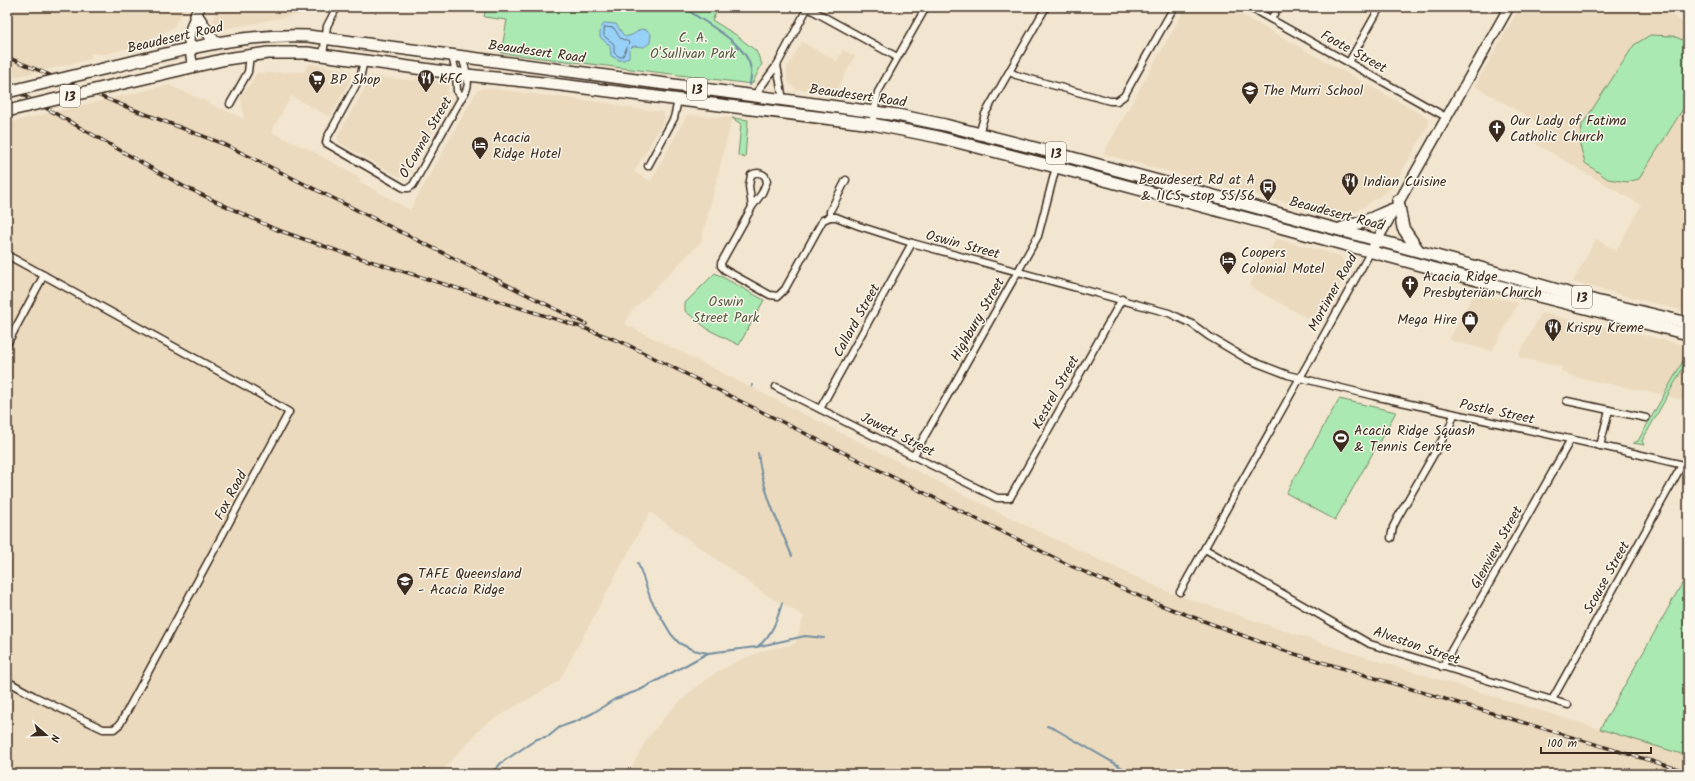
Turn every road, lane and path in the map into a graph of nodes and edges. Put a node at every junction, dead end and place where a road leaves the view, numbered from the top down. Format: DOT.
graph roads {
  1 [pos="337,7"];
  2 [pos="808,7"];
  3 [pos="926,7"];
  4 [pos="1046,7"];
  5 [pos="1174,7"];
  6 [pos="1249,7"];
  7 [pos="1278,7"];
  8 [pos="1380,7"];
  9 [pos="1509,7"];
  10 [pos="198,10"];
  11 [pos="1271,19"];
  12 [pos="325,38"];
  13 [pos="215,43"];
  14 [pos="189,48"];
  15 [pos="250,55"];
  16 [pos="323,55"];
  17 [pos="457,56"];
  18 [pos="897,57"];
  19 [pos="364,61"];
  20 [pos="1349,62"];
  21 [pos="777,65"];
  22 [pos="193,66"];
  23 [pos="1010,72"];
  24 [pos="462,74"];
  25 [pos="7,92"];
  26 [pos="754,96"];
  27 [pos="462,97"];
  28 [pos="678,100"];
  29 [pos="783,100"];
  30 [pos="230,104"];
  31 [pos="7,111"];
  32 [pos="874,112"];
  33 [pos="1446,116"];
  34 [pos="872,124"];
  35 [pos="978,134"];
  36 [pos="648,166"];
  37 [pos="1056,167"];
  38 [pos="846,180"];
  39 [pos="1396,205"];
  40 [pos="752,207"];
  41 [pos="830,217"];
  42 [pos="1340,229"];
  43 [pos="1377,239"];
  44 [pos="912,243"];
  45 [pos="1418,250"];
  46 [pos="1371,252"];
  47 [pos="7,255"];
  48 [pos="1018,271"];
  49 [pos="44,275"];
  50 [pos="1122,299"];
  51 [pos="1688,323"];
  52 [pos="1688,334"];
  53 [pos="7,344"];
  54 [pos="1300,377"];
  55 [pos="776,387"];
  56 [pos="1567,401"];
  57 [pos="820,409"];
  58 [pos="1609,410"];
  59 [pos="1454,414"];
  60 [pos="1646,418"];
  61 [pos="1571,439"];
  62 [pos="1600,446"];
  63 [pos="914,455"];
  64 [pos="1685,466"];
  65 [pos="1010,498"];
  66 [pos="1391,538"];
  67 [pos="1205,549"];
  68 [pos="1180,592"];
  69 [pos="1442,667"];
  70 [pos="7,681"];
  71 [pos="1552,700"];
  72 [pos="1568,706"];
  1 -- 12 [label="street"];
  2 -- 18 [label="street"];
  2 -- 21 [label="street"];
  3 -- 18 [label="street"];
  4 -- 23 [label="street"];
  5 -- 23 [label="street"];
  6 -- 11 [label="street, Foote Street"];
  7 -- 11 [label="street"];
  8 -- 20 [label="street"];
  9 -- 33 [label="main road, Mortimer Road"];
  10 -- 13 [label="highway"];
  10 -- 14 [label="main road"];
  11 -- 20 [label="street, Foote Street"];
  12 -- 13 [label="highway, Beaudesert Road / 13"];
  12 -- 16 [label="street"];
  12 -- 17 [label="highway, Beaudesert Road / 13"];
  13 -- 14 [label="highway, Beaudesert Road / 13"];
  14 -- 22 [label="main road"];
  14 -- 25 [label="highway, Beaudesert Road / 13, bridge"];
  15 -- 16 [label="highway, Beaudesert Road / 13"];
  15 -- 22 [label="highway, Beaudesert Road / 13"];
  15 -- 30 [label="street"];
  16 -- 19 [label="highway, Beaudesert Road / 13"];
  17 -- 24 [label="street, O'Connel Street"];
  17 -- 24 [label="street, O'Connel Street"];
  17 -- 26 [label="highway, Beaudesert Road / 13"];
  18 -- 32 [label="street"];
  19 -- 24 [label="highway, Beaudesert Road / 13"];
  19 -- 27 [label="street, O'Connel Street"];
  20 -- 33 [label="street, Foote Street"];
  21 -- 26 [label="street"];
  21 -- 29 [label="street"];
  22 -- 31 [label="highway, Beaudesert Road / 13, bridge"];
  23 -- 35 [label="street"];
  24 -- 27 [label="street, O'Connel Street"];
  24 -- 27 [label="street, O'Connel Street"];
  24 -- 28 [label="highway, Beaudesert Road / 13"];
  26 -- 29 [label="highway, Beaudesert Road / 13"];
  28 -- 34 [label="highway, Beaudesert Road / 13"];
  28 -- 36 [label="street"];
  29 -- 32 [label="highway, Beaudesert Road / 13"];
  32 -- 34 [label="street"];
  32 -- 35 [label="highway, Beaudesert Road / 13"];
  33 -- 39 [label="main road, Mortimer Road"];
  34 -- 37 [label="highway, Beaudesert Road / 13"];
  35 -- 42 [label="highway, Beaudesert Road / 13"];
  37 -- 46 [label="highway, Beaudesert Road / 13"];
  37 -- 48 [label="street, Highbury Street"];
  38 -- 41 [label="street"];
  39 -- 42 [label="highway"];
  39 -- 43 [label="main road, Mortimer Road"];
  39 -- 45 [label="highway"];
  40 -- 40 [label="street"];
  40 -- 41 [label="street"];
  41 -- 44 [label="street, Oswin Street"];
  42 -- 43 [label="highway, Beaudesert Road / 13"];
  43 -- 45 [label="highway, Beaudesert Road / 13"];
  43 -- 46 [label="main road, Mortimer Road"];
  44 -- 48 [label="street, Oswin Street"];
  44 -- 57 [label="street, Callard Street"];
  45 -- 51 [label="highway, Beaudesert Road / 13"];
  46 -- 52 [label="highway, Beaudesert Road / 13"];
  46 -- 54 [label="street, Mortimer Road"];
  47 -- 49 [label="street, Fox Road"];
  48 -- 50 [label="street, Oswin Street"];
  48 -- 63 [label="street, Highbury Street"];
  49 -- 53 [label="street"];
  49 -- 70 [label="street, Fox Road"];
  50 -- 54 [label="street, Oswin Street"];
  50 -- 65 [label="street, Kestrel Street"];
  54 -- 59 [label="street, Postle Street"];
  54 -- 67 [label="street, Mortimer Road"];
  55 -- 57 [label="street, Jowett Street"];
  56 -- 58 [label="street"];
  57 -- 63 [label="street, Jowett Street"];
  58 -- 60 [label="street"];
  58 -- 62 [label="street"];
  59 -- 61 [label="street, Postle Street"];
  59 -- 66 [label="street"];
  61 -- 62 [label="street, Postle Street"];
  61 -- 69 [label="street, Glenview Street"];
  62 -- 64 [label="street, Postle Street"];
  63 -- 65 [label="street, Jowett Street"];
  64 -- 71 [label="street, Scouse Street"];
  67 -- 68 [label="street, Mortimer Road"];
  67 -- 69 [label="street, Alveston Street"];
  69 -- 71 [label="street, Alveston Street"];
  71 -- 72 [label="street, Alveston Street"];
}
